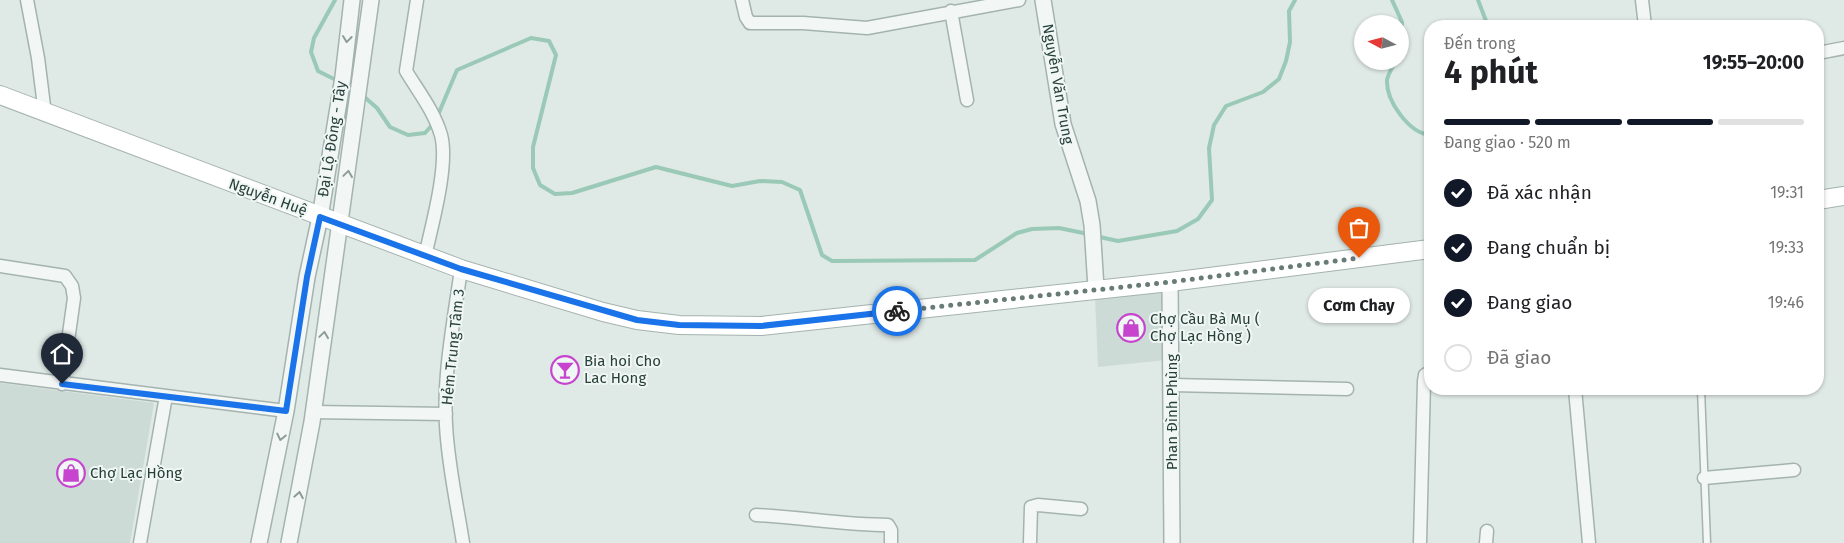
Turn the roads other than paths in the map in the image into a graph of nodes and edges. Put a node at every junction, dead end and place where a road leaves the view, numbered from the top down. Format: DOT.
graph roads {
  1 [pos="27,0"];
  2 [pos="352,0"];
  3 [pos="371,0"];
  4 [pos="417,0"];
  5 [pos="742,0"];
  6 [pos="1018,0"];
  7 [pos="1043,0"];
  8 [pos="1642,0"];
  9 [pos="951,11"];
  10 [pos="1644,20"];
  11 [pos="1844,48"];
  12 [pos="1824,52"];
  13 [pos="0,95"];
  14 [pos="967,100"];
  15 [pos="45,114"];
  16 [pos="1844,196"];
  17 [pos="1824,199"];
  18 [pos="320,217"];
  19 [pos="342,225"];
  20 [pos="1424,250"];
  21 [pos="425,256"];
  22 [pos="0,266"];
  23 [pos="461,269"];
  24 [pos="1170,282"];
  25 [pos="1096,288"];
  26 [pos="0,375"];
  27 [pos="1424,381"];
  28 [pos="62,384"];
  29 [pos="1172,385"];
  30 [pos="1347,389"];
  31 [pos="1576,395"];
  32 [pos="1701,395"];
  33 [pos="166,396"];
  34 [pos="286,411"];
  35 [pos="313,412"];
  36 [pos="446,414"];
  37 [pos="1794,470"];
  38 [pos="1704,478"];
  39 [pos="1081,509"];
  40 [pos="756,514"];
  41 [pos="140,543"];
  42 [pos="259,543"];
  43 [pos="289,543"];
  44 [pos="463,543"];
  45 [pos="891,543"];
  46 [pos="1030,543"];
  47 [pos="1172,543"];
  48 [pos="1420,543"];
  49 [pos="1590,543"];
  50 [pos="1707,543"];
  1 -- 15 [label="street"];
  2 -- 18 [label="street, Đại Lộ Đông - Tây, one-way"];
  19 -- 3 [label="street, Đại Lộ Đông - Tây, one-way"];
  4 -- 21 [label="street"];
  5 -- 9 [label="street"];
  6 -- 9 [label="street"];
  7 -- 25 [label="street, Nguyễn Văn Trung"];
  8 -- 10 [label="street"];
  9 -- 14 [label="street"];
  11 -- 12 [label="street"];
  13 -- 15 [label="main road, Nguyễn Huệ"];
  15 -- 18 [label="main road, Nguyễn Huệ"];
  16 -- 17 [label="main road"];
  18 -- 19 [label="main road, Nguyễn Huệ"];
  18 -- 34 [label="street, Đại Lộ Đông - Tây"];
  19 -- 21 [label="main road, Nguyễn Huệ"];
  35 -- 19 [label="street, Đại Lộ Đông - Tây, one-way"];
  20 -- 24 [label="main road, Nguyễn Huệ"];
  21 -- 23 [label="main road, Nguyễn Huệ"];
  22 -- 28 [label="street"];
  23 -- 25 [label="main road, Nguyễn Huệ"];
  23 -- 36 [label="street, Hẻm Trung Tâm 3"];
  24 -- 25 [label="main road, Nguyễn Huệ"];
  24 -- 29 [label="street, Phan Đình Phùng"];
  26 -- 28 [label="street"];
  27 -- 48 [label="street"];
  28 -- 33 [label="street"];
  29 -- 30 [label="street"];
  29 -- 47 [label="street, Phan Đình Phùng"];
  31 -- 49 [label="street"];
  32 -- 38 [label="lane"];
  33 -- 34 [label="street"];
  33 -- 41 [label="street"];
  34 -- 42 [label="street, Đại Lộ Đông - Tây, one-way"];
  35 -- 36 [label="street"];
  43 -- 35 [label="street, Đại Lộ Đông - Tây, one-way"];
  36 -- 44 [label="street, Hẻm Trung Tâm 3"];
  37 -- 38 [label="street"];
  38 -- 50 [label="lane"];
  39 -- 46 [label="street"];
  40 -- 45 [label="street"];
}
